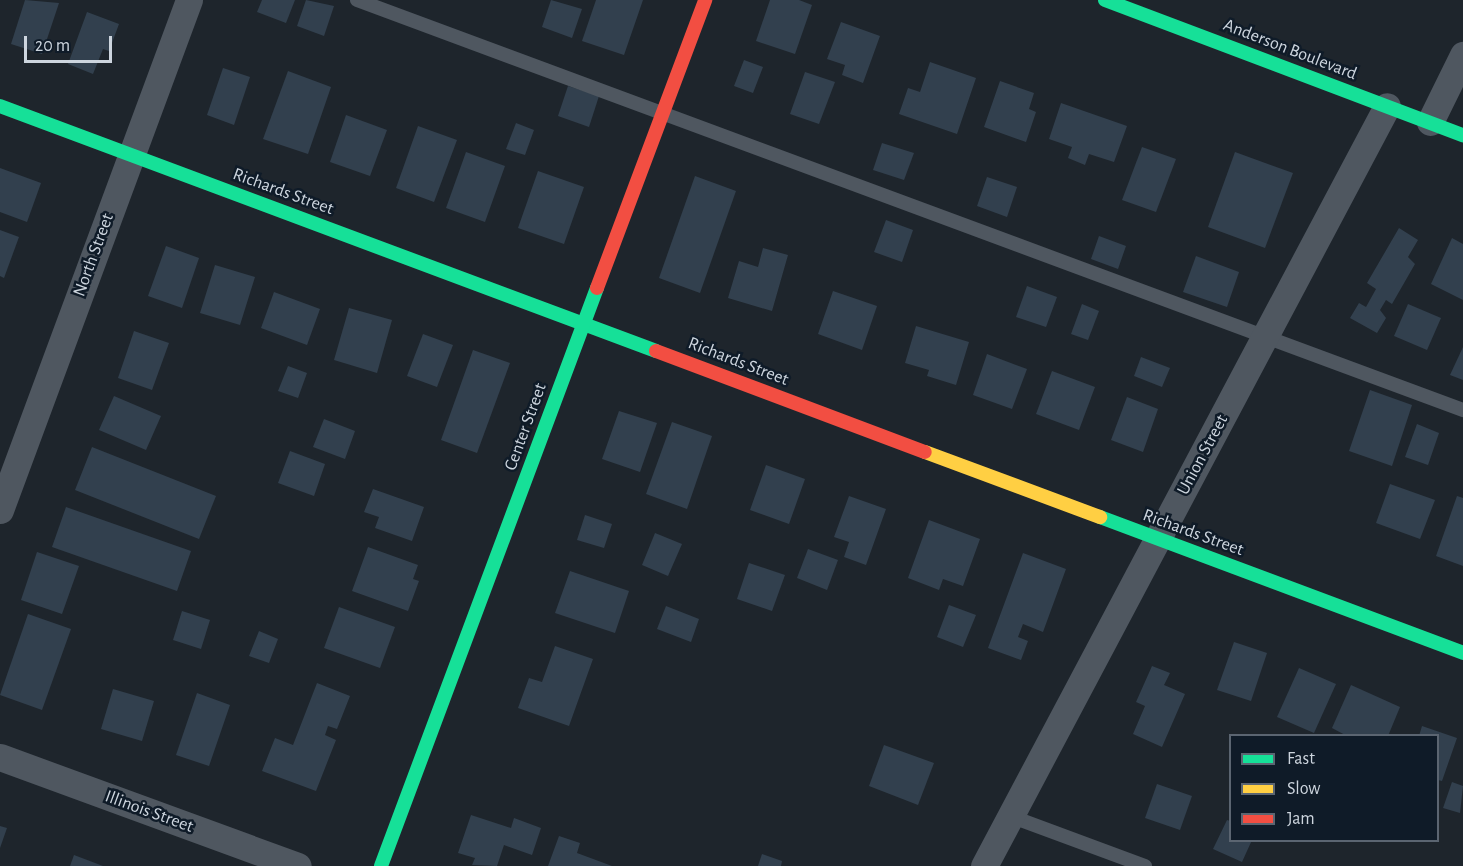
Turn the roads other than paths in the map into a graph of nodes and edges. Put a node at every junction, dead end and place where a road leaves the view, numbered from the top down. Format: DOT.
graph roads {
  1 [pos="189,0"];
  2 [pos="357,0"];
  3 [pos="705,0"];
  4 [pos="1105,0"];
  5 [pos="1463,55"];
  6 [pos="0,106"];
  7 [pos="1387,106"];
  8 [pos="664,111"];
  9 [pos="1430,122"];
  10 [pos="1463,135"];
  11 [pos="131,155"];
  12 [pos="584,323"];
  13 [pos="1266,336"];
  14 [pos="1463,410"];
  15 [pos="0,510"];
  16 [pos="1158,540"];
  17 [pos="1463,653"];
  18 [pos="0,757"];
  19 [pos="1010,816"];
  20 [pos="298,866"];
  21 [pos="381,866"];
  22 [pos="984,866"];
  23 [pos="1144,866"];
  1 -- 11 [label="street, North Street"];
  2 -- 8 [label="lane"];
  3 -- 8 [label="street, Center Street"];
  4 -- 7 [label="street, Anderson Boulevard"];
  5 -- 9 [label="street"];
  6 -- 11 [label="street, Richards Street"];
  7 -- 9 [label="street, Anderson Boulevard"];
  7 -- 13 [label="street, Union Street"];
  8 -- 12 [label="street, Center Street"];
  8 -- 13 [label="lane"];
  9 -- 10 [label="street, Anderson Boulevard"];
  11 -- 12 [label="street, Richards Street"];
  11 -- 15 [label="street, North Street"];
  12 -- 16 [label="street, Richards Street"];
  12 -- 21 [label="street, Center Street"];
  13 -- 14 [label="lane"];
  13 -- 16 [label="street, Union Street"];
  16 -- 17 [label="street, Richards Street"];
  16 -- 19 [label="street, Union Street"];
  18 -- 20 [label="street, Illinois Street"];
  19 -- 22 [label="street, Union Street"];
  19 -- 23 [label="lane"];
}
